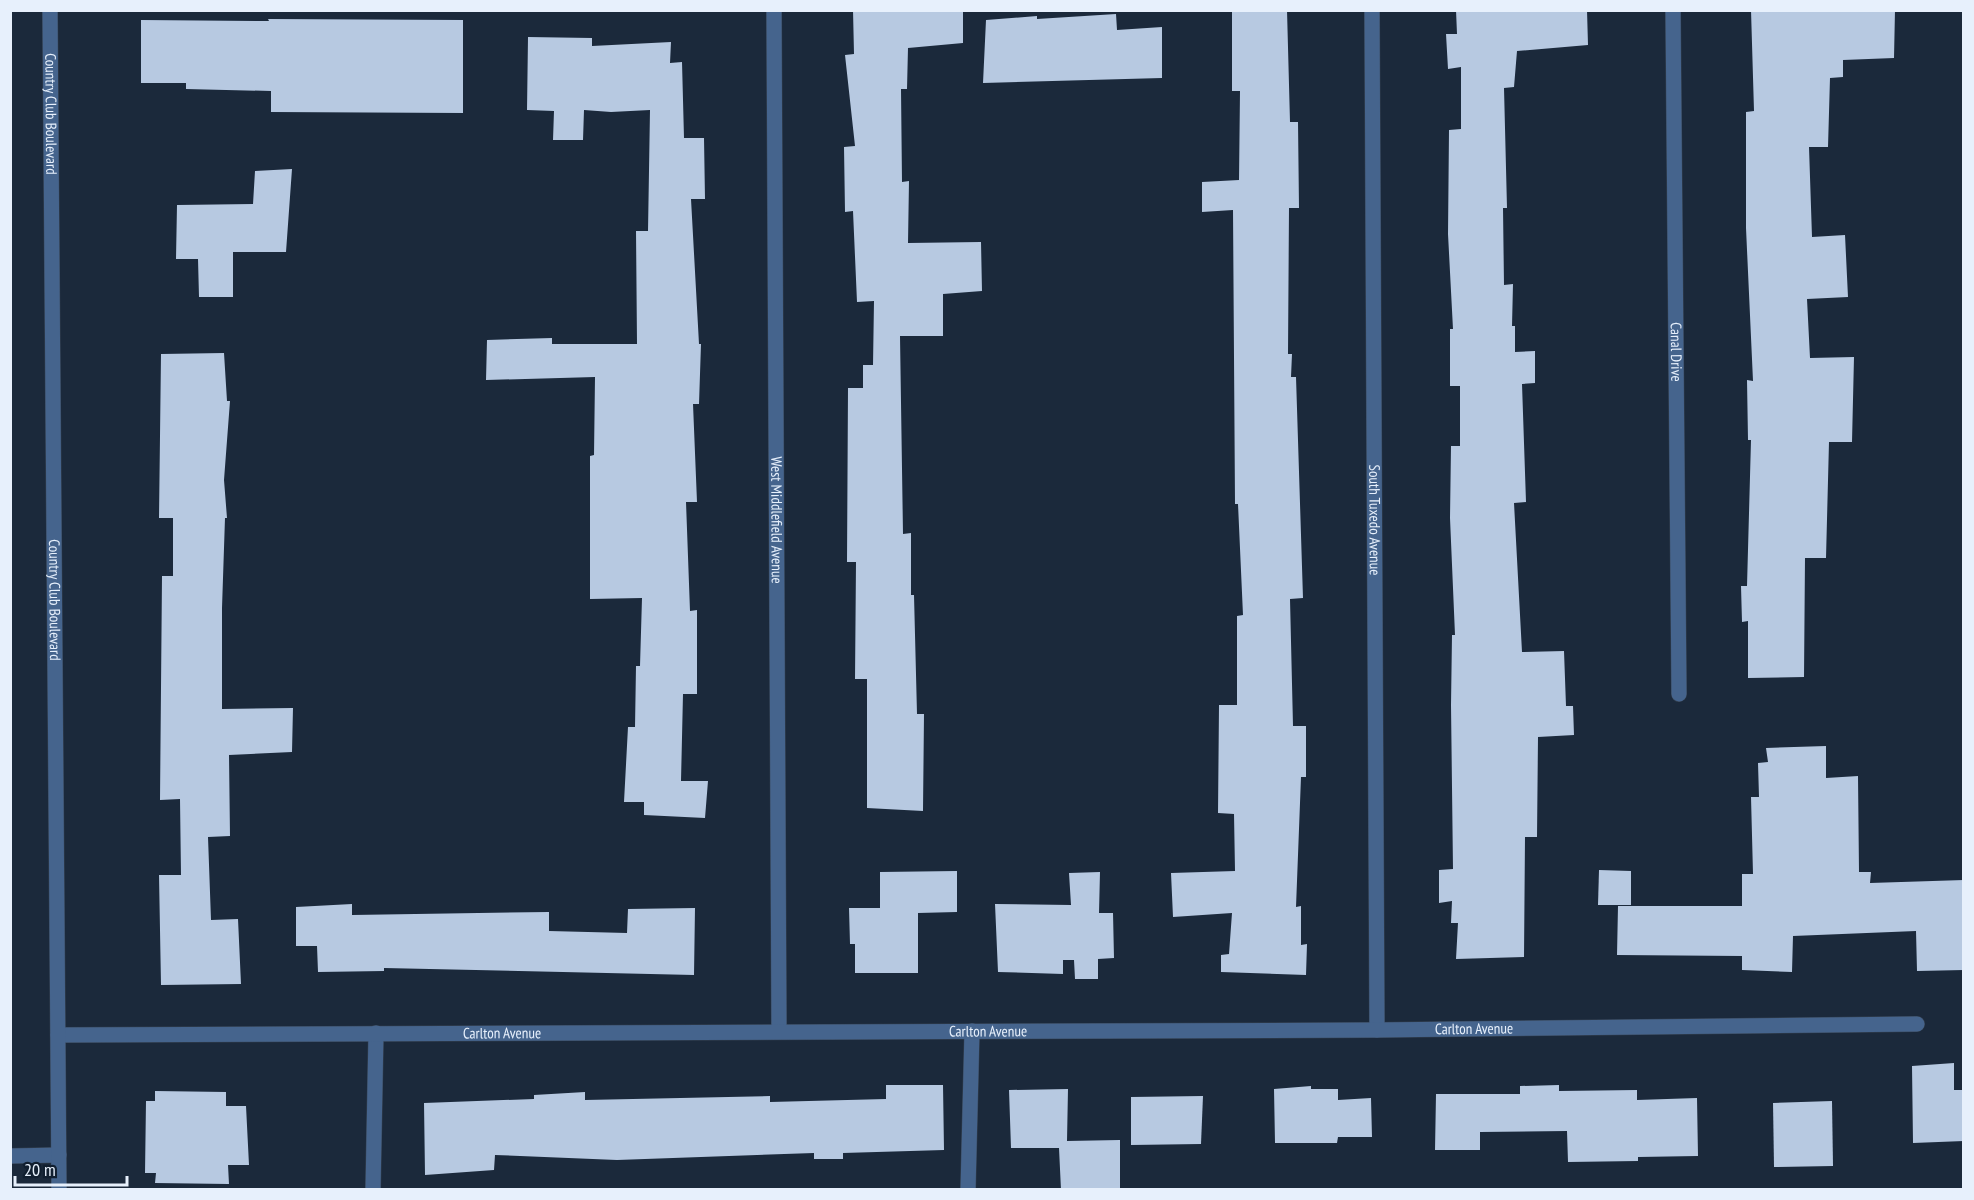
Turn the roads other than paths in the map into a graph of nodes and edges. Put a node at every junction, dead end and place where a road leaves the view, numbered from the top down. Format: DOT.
graph roads {
  1 [pos="50,10"];
  2 [pos="774,10"];
  3 [pos="1372,10"];
  4 [pos="1673,10"];
  5 [pos="1679,694"];
  6 [pos="1917,1024"];
  7 [pos="1377,1030"];
  8 [pos="779,1031"];
  9 [pos="972,1031"];
  10 [pos="376,1033"];
  11 [pos="58,1035"];
  12 [pos="59,1155"];
  13 [pos="10,1156"];
  14 [pos="59,1190"];
  15 [pos="373,1190"];
  16 [pos="968,1190"];
  1 -- 11 [label="street, Country Club Boulevard"];
  2 -- 8 [label="street, West Middlefield Avenue"];
  3 -- 7 [label="street, South Tuxedo Avenue"];
  4 -- 5 [label="street, Canal Drive"];
  6 -- 7 [label="street, Carlton Avenue"];
  7 -- 9 [label="street, Carlton Avenue"];
  8 -- 9 [label="street, Carlton Avenue"];
  8 -- 10 [label="street, Carlton Avenue"];
  9 -- 16 [label="street"];
  10 -- 11 [label="street, Carlton Avenue"];
  10 -- 15 [label="street"];
  11 -- 12 [label="street, Country Club Boulevard"];
  12 -- 13 [label="street"];
  12 -- 14 [label="street, Country Club Boulevard"];
}
